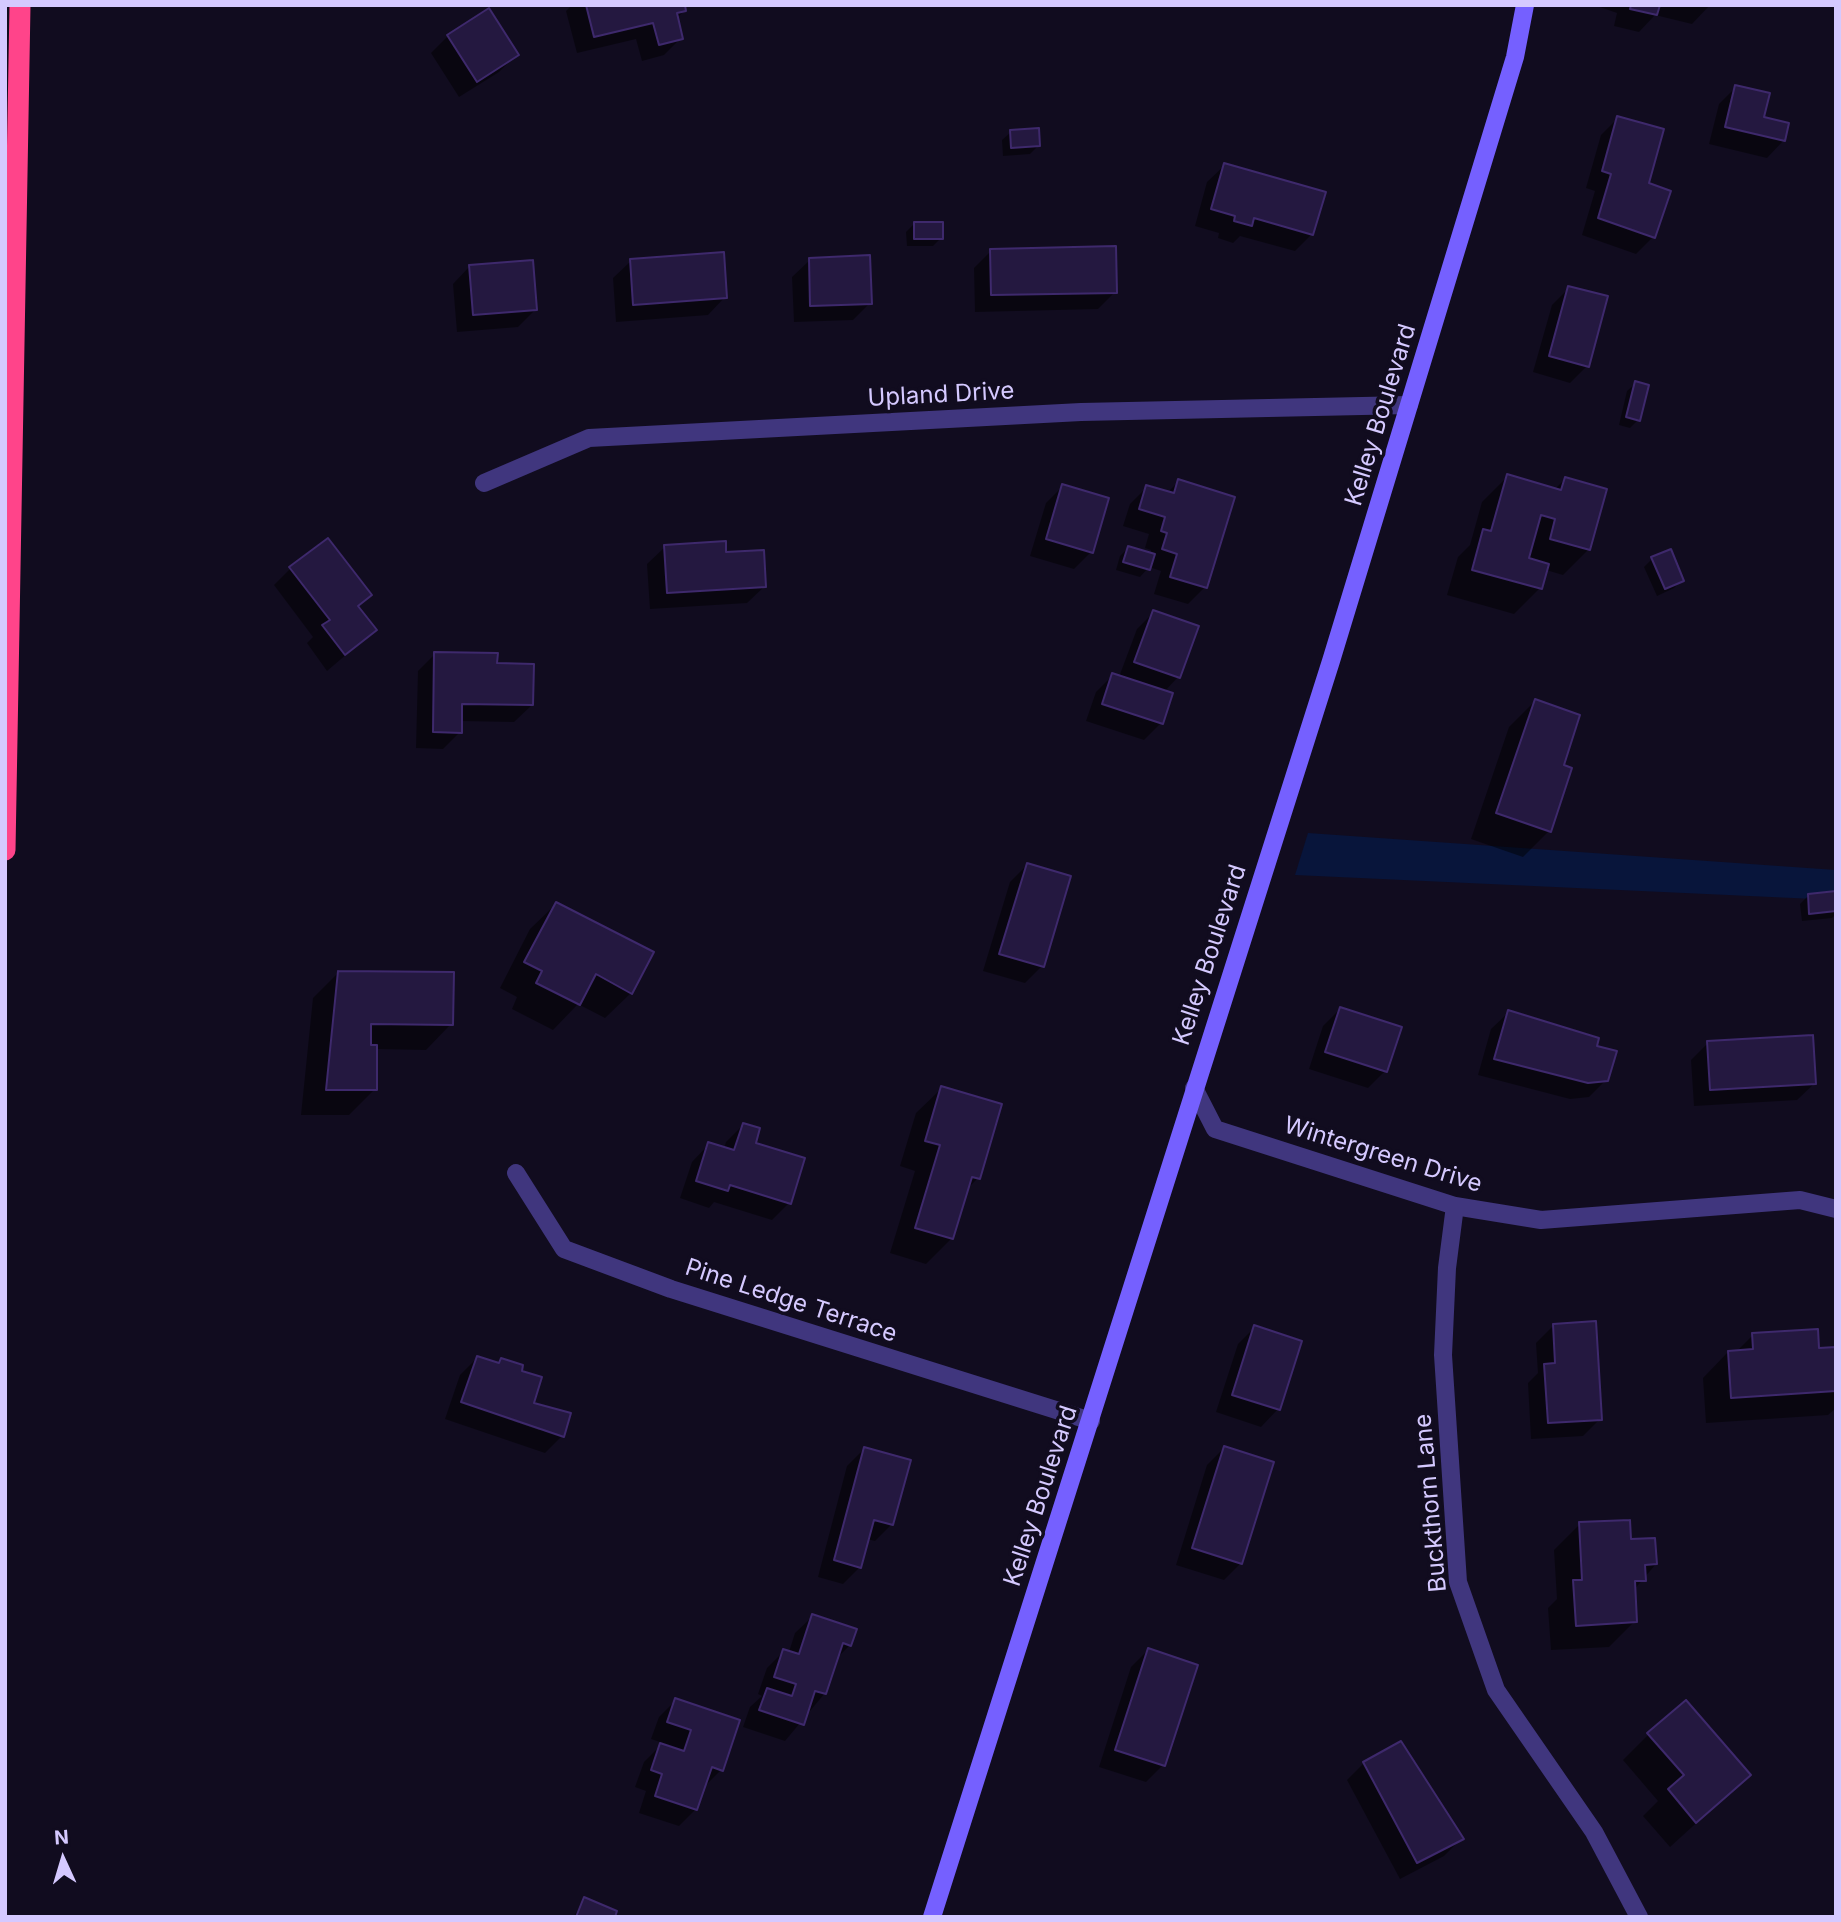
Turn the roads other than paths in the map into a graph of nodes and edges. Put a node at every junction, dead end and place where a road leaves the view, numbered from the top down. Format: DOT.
graph roads {
  1 [pos="20,5"];
  2 [pos="1525,5"];
  3 [pos="1409,405"];
  4 [pos="484,483"];
  5 [pos="5,850"];
  6 [pos="1194,1088"];
  7 [pos="516,1173"];
  8 [pos="1455,1206"];
  9 [pos="1836,1209"];
  10 [pos="1091,1421"];
  11 [pos="932,1917"];
  12 [pos="1639,1917"];
  1 -- 5 [label="highway"];
  2 -- 3 [label="main road, Kelley Boulevard"];
  3 -- 4 [label="street, Upland Drive"];
  3 -- 6 [label="main road, Kelley Boulevard"];
  6 -- 8 [label="street, Wintergreen Drive"];
  6 -- 10 [label="main road, Kelley Boulevard"];
  7 -- 10 [label="street, Pine Ledge Terrace"];
  8 -- 9 [label="street, Wintergreen Drive"];
  8 -- 12 [label="street, Buckthorn Lane"];
  10 -- 11 [label="main road, Kelley Boulevard"];
}
